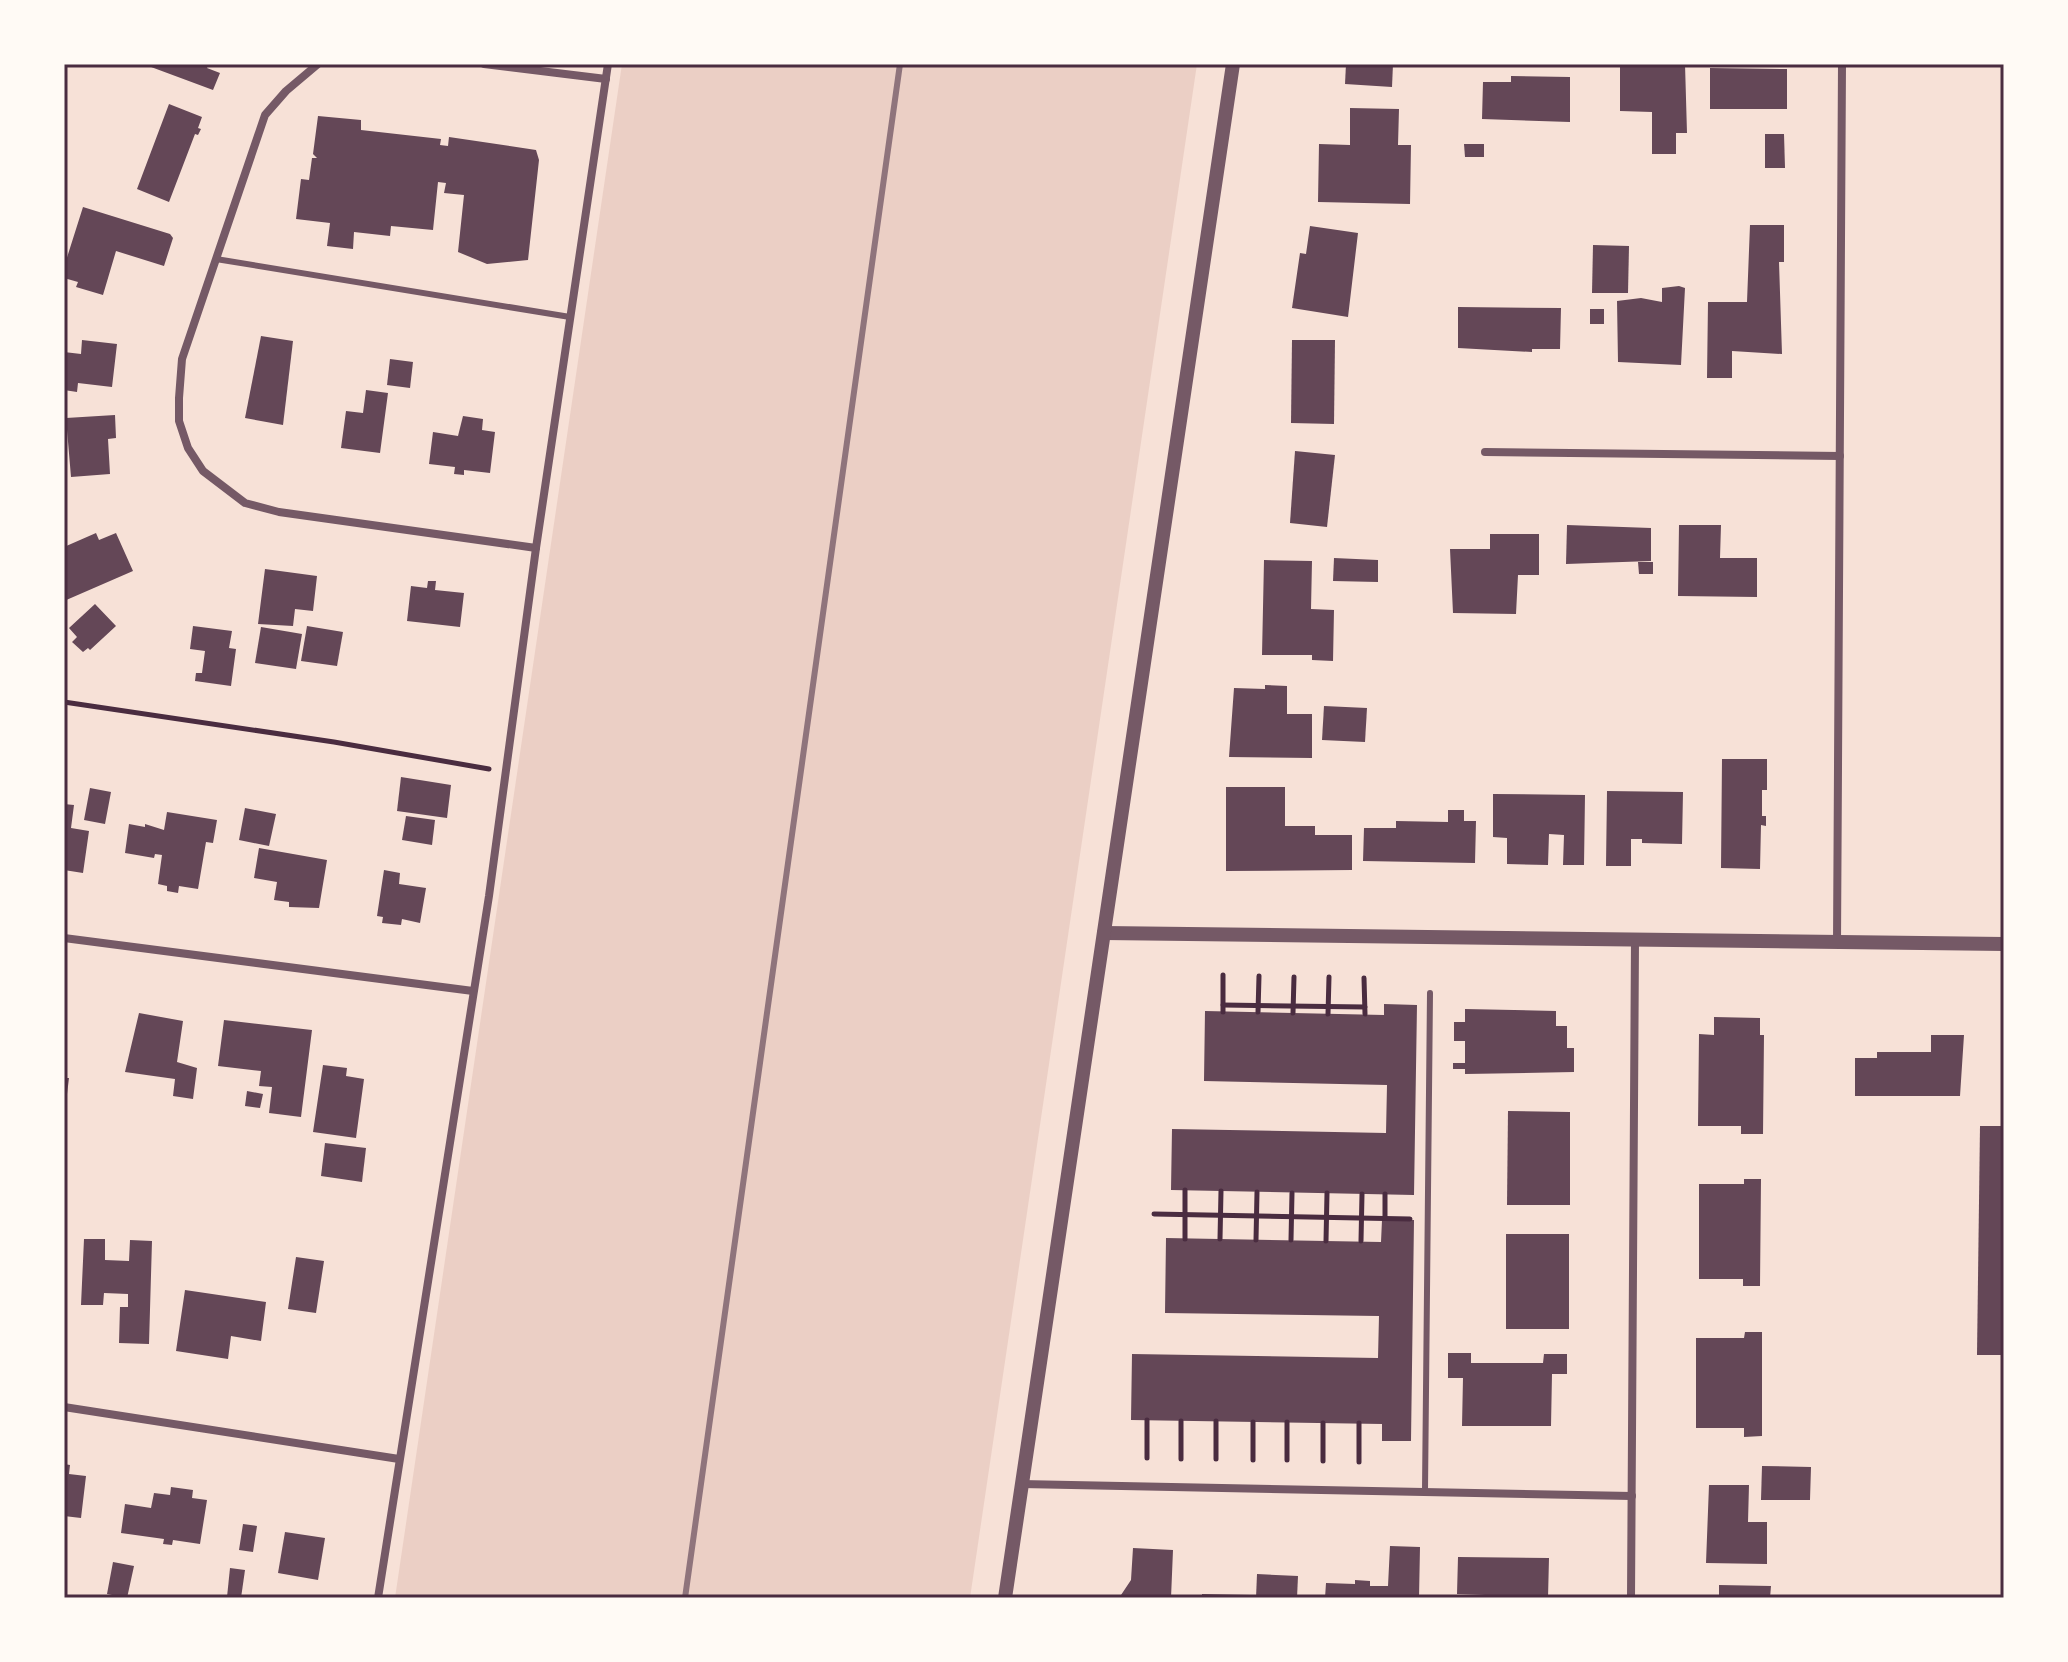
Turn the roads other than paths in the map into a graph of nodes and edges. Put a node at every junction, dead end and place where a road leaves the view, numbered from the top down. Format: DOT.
graph roads {
  1 [pos="318,64"];
  2 [pos="484,64"];
  3 [pos="608,64"];
  4 [pos="1233,64"];
  5 [pos="1842,64"];
  6 [pos="606,79"];
  7 [pos="216,259"];
  8 [pos="570,317"];
  9 [pos="1485,452"];
  10 [pos="1840,456"];
  11 [pos="536,548"];
  12 [pos="1104,933"];
  13 [pos="64,938"];
  14 [pos="1635,941"];
  15 [pos="1837,944"];
  16 [pos="2004,944"];
  17 [pos="473,991"];
  18 [pos="1430,993"];
  19 [pos="64,1407"];
  20 [pos="399,1459"];
  21 [pos="1021,1484"];
  22 [pos="1425,1490"];
  23 [pos="1632,1496"];
  24 [pos="378,1598"];
  25 [pos="1005,1598"];
  26 [pos="1631,1598"];
  1 -- 7 [label="street"];
  2 -- 6 [label="street"];
  3 -- 6 [label="street"];
  4 -- 12 [label="street"];
  5 -- 10 [label="street"];
  6 -- 8 [label="street"];
  7 -- 8 [label="lane"];
  7 -- 11 [label="street"];
  8 -- 11 [label="street"];
  9 -- 10 [label="street"];
  10 -- 15 [label="street"];
  11 -- 17 [label="street"];
  12 -- 14 [label="street"];
  12 -- 21 [label="street"];
  13 -- 17 [label="street"];
  14 -- 15 [label="street"];
  14 -- 23 [label="street"];
  15 -- 16 [label="street"];
  17 -- 20 [label="street"];
  18 -- 22 [label="lane"];
  19 -- 20 [label="street"];
  20 -- 24 [label="street"];
  21 -- 22 [label="street"];
  21 -- 25 [label="street"];
  22 -- 23 [label="street"];
  23 -- 26 [label="street"];
}
